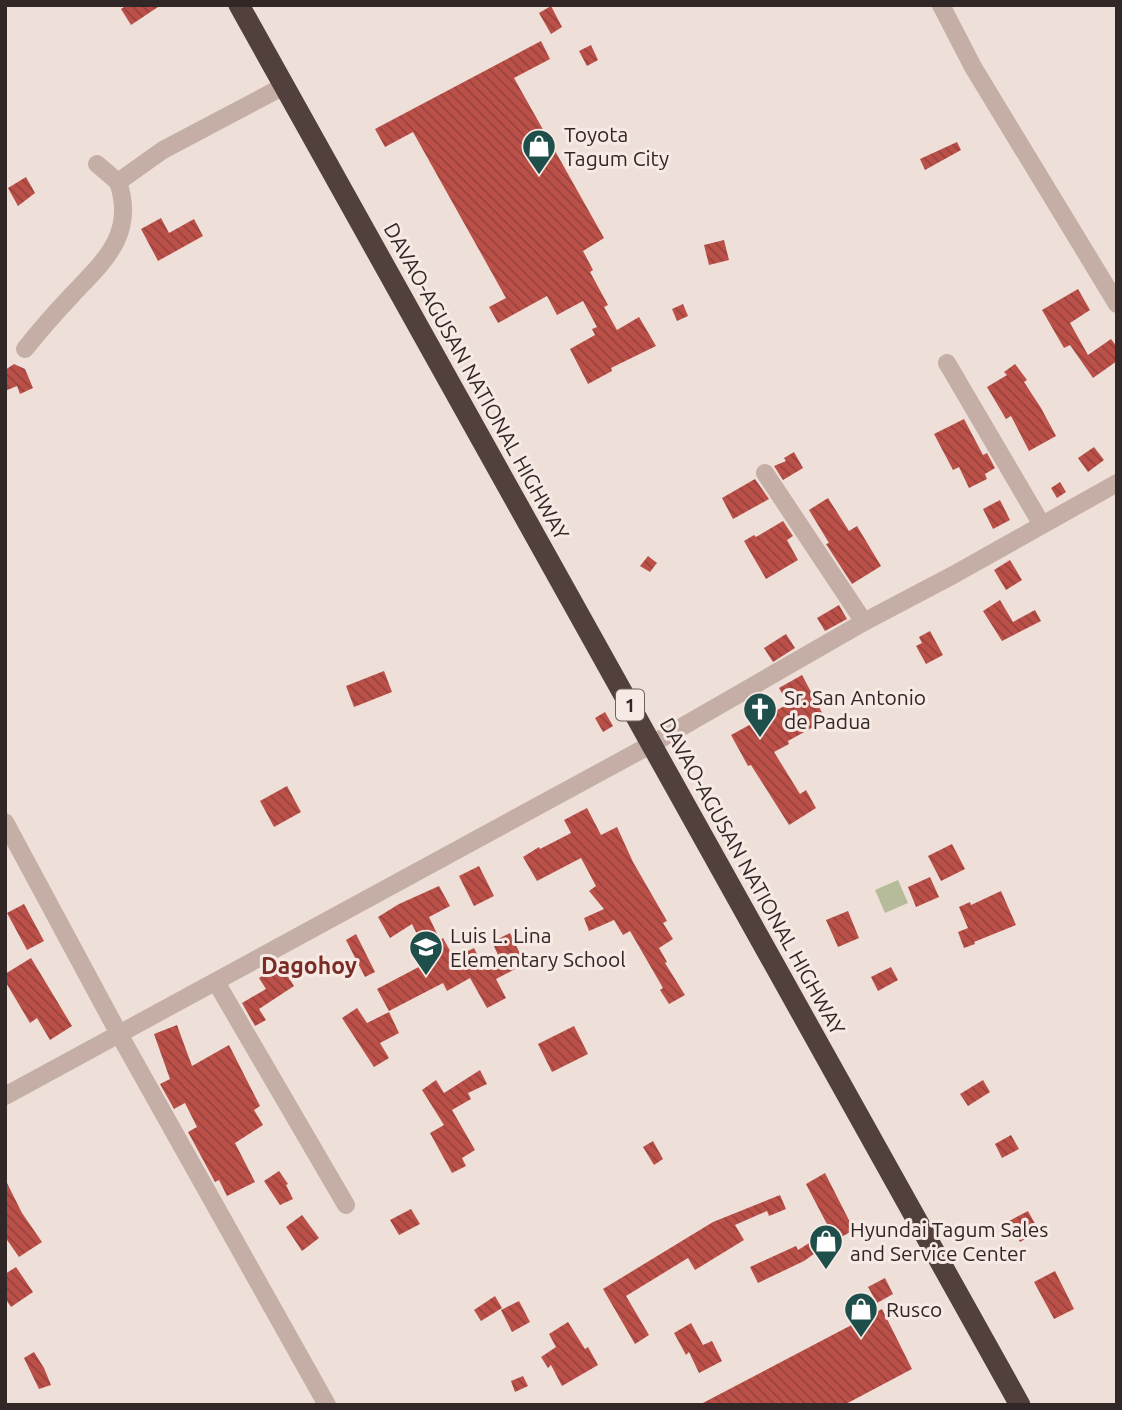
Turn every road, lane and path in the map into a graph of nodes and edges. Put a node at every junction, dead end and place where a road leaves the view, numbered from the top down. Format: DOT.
graph roads {
  1 [pos="239,5"];
  2 [pos="941,5"];
  3 [pos="284,86"];
  4 [pos="97,164"];
  5 [pos="118,182"];
  6 [pos="1117,304"];
  7 [pos="25,349"];
  8 [pos="947,362"];
  9 [pos="765,473"];
  10 [pos="1117,483"];
  11 [pos="1042,525"];
  12 [pos="864,622"];
  13 [pos="652,744"];
  14 [pos="5,822"];
  15 [pos="216,982"];
  16 [pos="119,1034"];
  17 [pos="5,1096"];
  18 [pos="346,1205"];
  19 [pos="327,1405"];
  20 [pos="1020,1405"];
  1 -- 3 [label="highway, DAVAO-AGUSAN NATIONAL HIGHWAY / 1"];
  2 -- 6 [label="street"];
  3 -- 5 [label="street"];
  3 -- 13 [label="highway, DAVAO-AGUSAN NATIONAL HIGHWAY / 1"];
  4 -- 5 [label="street"];
  5 -- 7 [label="street"];
  8 -- 11 [label="street"];
  9 -- 12 [label="street"];
  10 -- 11 [label="street"];
  11 -- 12 [label="street"];
  12 -- 13 [label="street"];
  13 -- 15 [label="street"];
  13 -- 20 [label="highway, DAVAO-AGUSAN NATIONAL HIGHWAY / 1"];
  14 -- 16 [label="street"];
  15 -- 16 [label="street"];
  15 -- 18 [label="street"];
  16 -- 17 [label="street"];
  16 -- 19 [label="street"];
}
